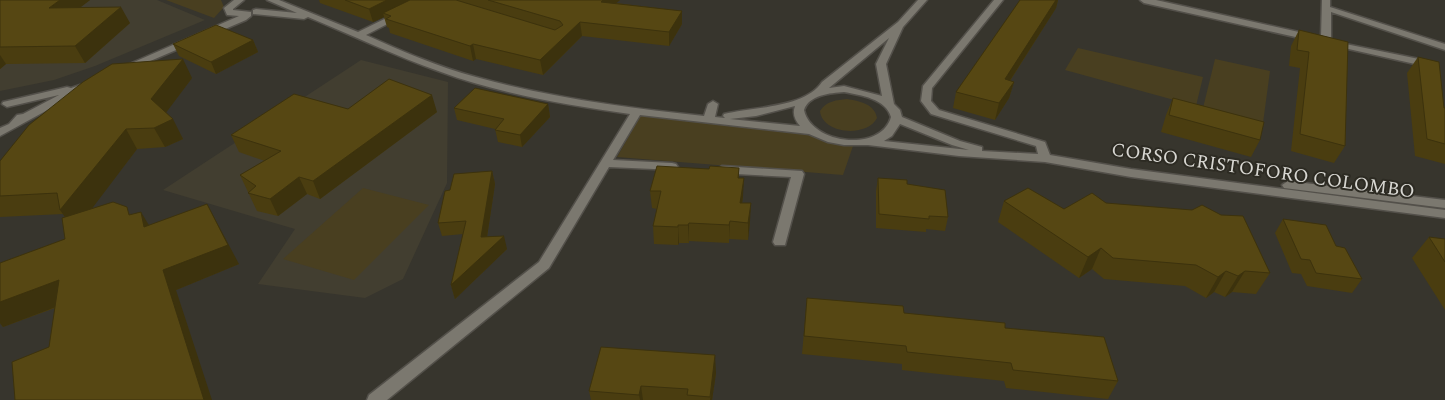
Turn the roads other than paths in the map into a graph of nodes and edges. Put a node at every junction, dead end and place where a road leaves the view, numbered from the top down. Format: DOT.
graph roads {
  1 [pos="240,0"];
  2 [pos="271,0"];
  3 [pos="430,0"];
  4 [pos="923,0"];
  5 [pos="999,0"];
  6 [pos="1144,0"];
  7 [pos="442,4"];
  8 [pos="1326,4"];
  9 [pos="228,6"];
  10 [pos="256,12"];
  11 [pos="246,14"];
  12 [pos="311,16"];
  13 [pos="901,24"];
  14 [pos="217,28"];
  15 [pos="357,36"];
  16 [pos="1326,41"];
  17 [pos="1445,47"];
  18 [pos="1415,61"];
  19 [pos="110,75"];
  20 [pos="820,92"];
  21 [pos="805,100"];
  22 [pos="3,104"];
  23 [pos="714,104"];
  24 [pos="889,105"];
  25 [pos="636,111"];
  26 [pos="896,118"];
  27 [pos="708,119"];
  28 [pos="6,130"];
  29 [pos="811,131"];
  30 [pos="868,142"];
  31 [pos="1000,154"];
  32 [pos="1045,158"];
  33 [pos="605,164"];
  34 [pos="1075,164"];
  35 [pos="681,168"];
  36 [pos="710,169"];
  37 [pos="1445,204"];
  38 [pos="1445,214"];
  39 [pos="780,242"];
  40 [pos="375,400"];
  1 -- 9 [label="street"];
  2 -- 10 [label="street"];
  2 -- 12 [label="street, CORSO CRISTOFORO COLOMBO"];
  3 -- 7 [label="street"];
  3 -- 15 [label="street"];
  4 -- 13 [label="street"];
  5 -- 32 [label="street"];
  6 -- 16 [label="street"];
  8 -- 16 [label="street"];
  8 -- 17 [label="street"];
  9 -- 11 [label="street"];
  9 -- 14 [label="street"];
  10 -- 11 [label="street"];
  10 -- 12 [label="street, CORSO CRISTOFORO COLOMBO"];
  11 -- 14 [label="street"];
  12 -- 15 [label="street, CORSO CRISTOFORO COLOMBO"];
  13 -- 20 [label="street"];
  13 -- 24 [label="street"];
  14 -- 19 [label="street"];
  15 -- 25 [label="street, CORSO CRISTOFORO COLOMBO"];
  16 -- 18 [label="street"];
  20 -- 21 [label="street, CORSO CRISTOFORO COLOMBO"];
  20 -- 24 [label="street, CORSO CRISTOFORO COLOMBO"];
  21 -- 27 [label="street, CORSO CRISTOFORO COLOMBO"];
  21 -- 29 [label="street"];
  22 -- 28 [label="street"];
  22 -- 28 [label="street"];
  23 -- 27 [label="street"];
  24 -- 26 [label="street"];
  25 -- 27 [label="street, CORSO CRISTOFORO COLOMBO"];
  25 -- 33 [label="street"];
  26 -- 30 [label="street, CORSO CRISTOFORO COLOMBO"];
  26 -- 31 [label="street, CORSO CRISTOFORO COLOMBO"];
  27 -- 29 [label="street, CORSO CRISTOFORO COLOMBO"];
  29 -- 30 [label="street, CORSO CRISTOFORO COLOMBO"];
  30 -- 31 [label="street, CORSO CRISTOFORO COLOMBO"];
  31 -- 32 [label="street, CORSO CRISTOFORO COLOMBO"];
  32 -- 34 [label="street, CORSO CRISTOFORO COLOMBO"];
  33 -- 35 [label="street"];
  33 -- 40 [label="street"];
  34 -- 37 [label="street, CORSO CRISTOFORO COLOMBO"];
  34 -- 38 [label="street, CORSO CRISTOFORO COLOMBO"];
  36 -- 39 [label="street"];
}
